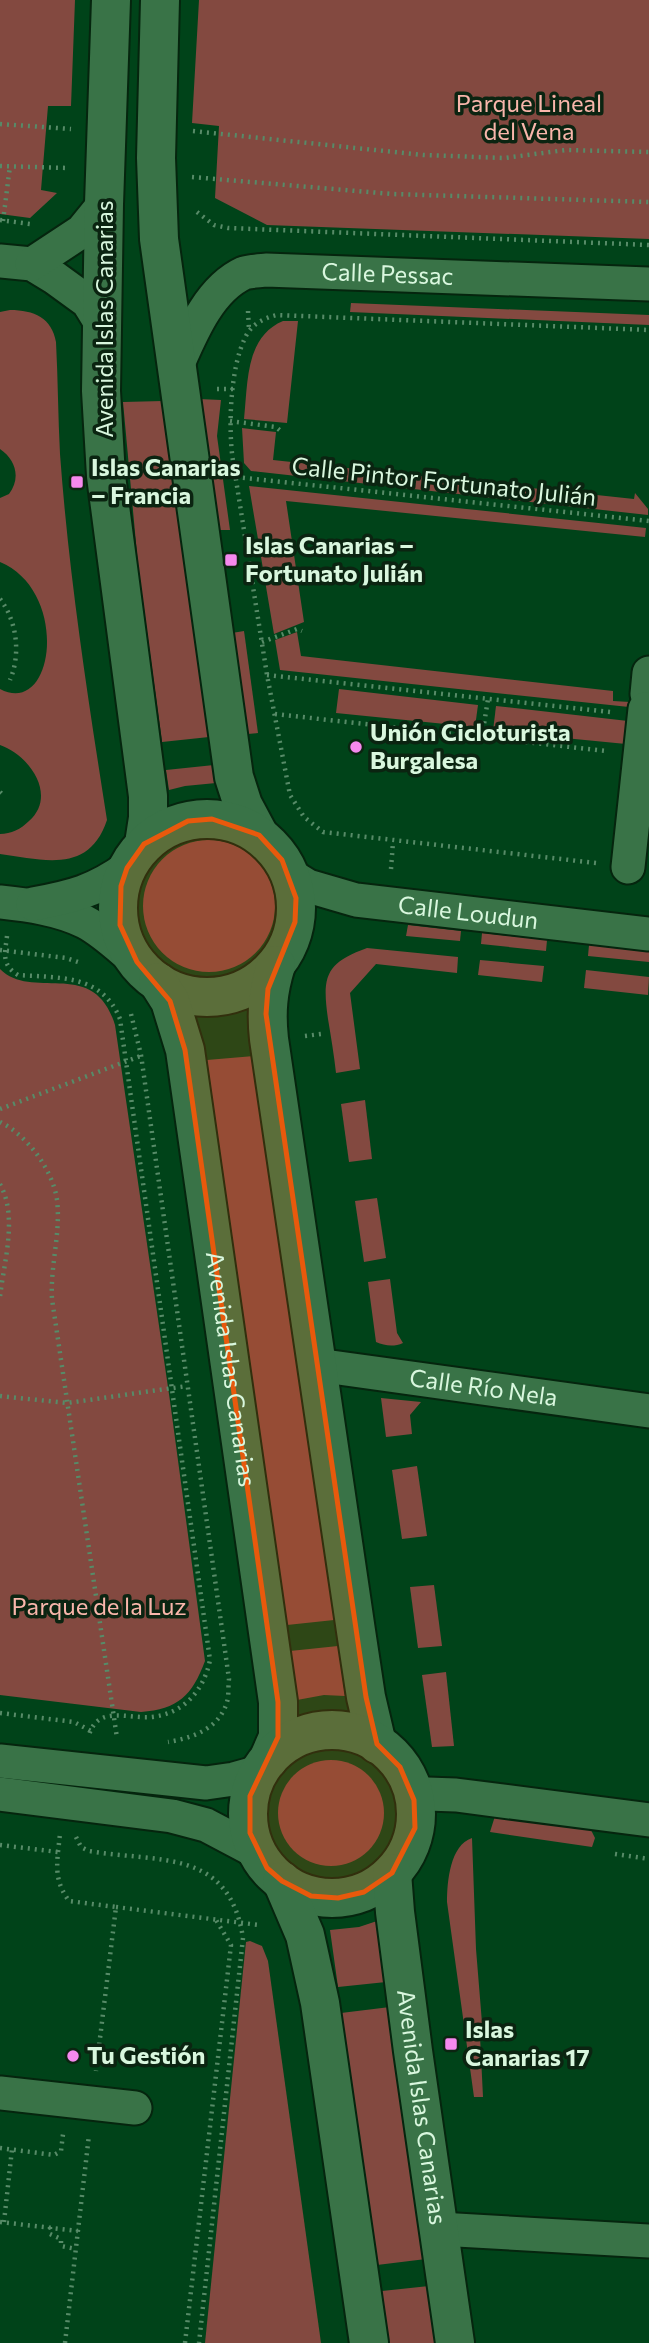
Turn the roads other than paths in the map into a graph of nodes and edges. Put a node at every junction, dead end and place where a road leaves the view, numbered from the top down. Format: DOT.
graph roads {
  1 [pos="111,0"];
  2 [pos="160,0"];
  3 [pos="105,188"];
  4 [pos="11,252"];
  5 [pos="649,284"];
  6 [pos="104,328"];
  7 [pos="177,366"];
  8 [pos="646,698"];
  9 [pos="259,835"];
  10 [pos="136,856"];
  11 [pos="628,867"];
  12 [pos="290,875"];
  13 [pos="12,904"];
  14 [pos="649,934"];
  15 [pos="276,965"];
  16 [pos="147,972"];
  17 [pos="317,1365"];
  18 [pos="649,1411"];
  19 [pos="377,1744"];
  20 [pos="0,1760"];
  21 [pos="263,1766"];
  22 [pos="0,1794"];
  23 [pos="414,1800"];
  24 [pos="649,1820"];
  25 [pos="257,1852"];
  26 [pos="392,1873"];
  27 [pos="282,1881"];
  28 [pos="0,2093"];
  29 [pos="135,2108"];
  30 [pos="439,2229"];
  31 [pos="649,2241"];
  32 [pos="369,2343"];
  33 [pos="455,2343"];
  1 -- 3 [label="main road, Avenida Islas Canarias"];
  2 -- 7 [label="main road"];
  3 -- 4 [label="street"];
  3 -- 6 [label="main road, Avenida Islas Canarias"];
  4 -- 6 [label="street"];
  5 -- 7 [label="street, Calle Pessac"];
  6 -- 10 [label="main road, Avenida Islas Canarias"];
  7 -- 9 [label="main road"];
  8 -- 11 [label="street"];
  9 -- 10 [label="main road"];
  9 -- 12 [label="main road"];
  10 -- 13 [label="street"];
  10 -- 16 [label="main road"];
  12 -- 14 [label="street, Calle Loudun"];
  12 -- 15 [label="main road"];
  13 -- 16 [label="street"];
  15 -- 16 [label="main road"];
  15 -- 17 [label="main road"];
  16 -- 21 [label="main road, Avenida Islas Canarias"];
  17 -- 18 [label="street, Calle Río Nela"];
  17 -- 19 [label="main road"];
  19 -- 21 [label="main road"];
  19 -- 23 [label="main road"];
  20 -- 21 [label="street"];
  21 -- 25 [label="main road"];
  22 -- 25 [label="street"];
  23 -- 24 [label="street"];
  23 -- 26 [label="main road"];
  25 -- 27 [label="main road"];
  26 -- 27 [label="main road"];
  26 -- 30 [label="main road, Avenida Islas Canarias"];
  27 -- 32 [label="main road"];
  28 -- 29 [label="street"];
  30 -- 31 [label="street"];
  30 -- 33 [label="main road, Avenida Islas Canarias"];
}
